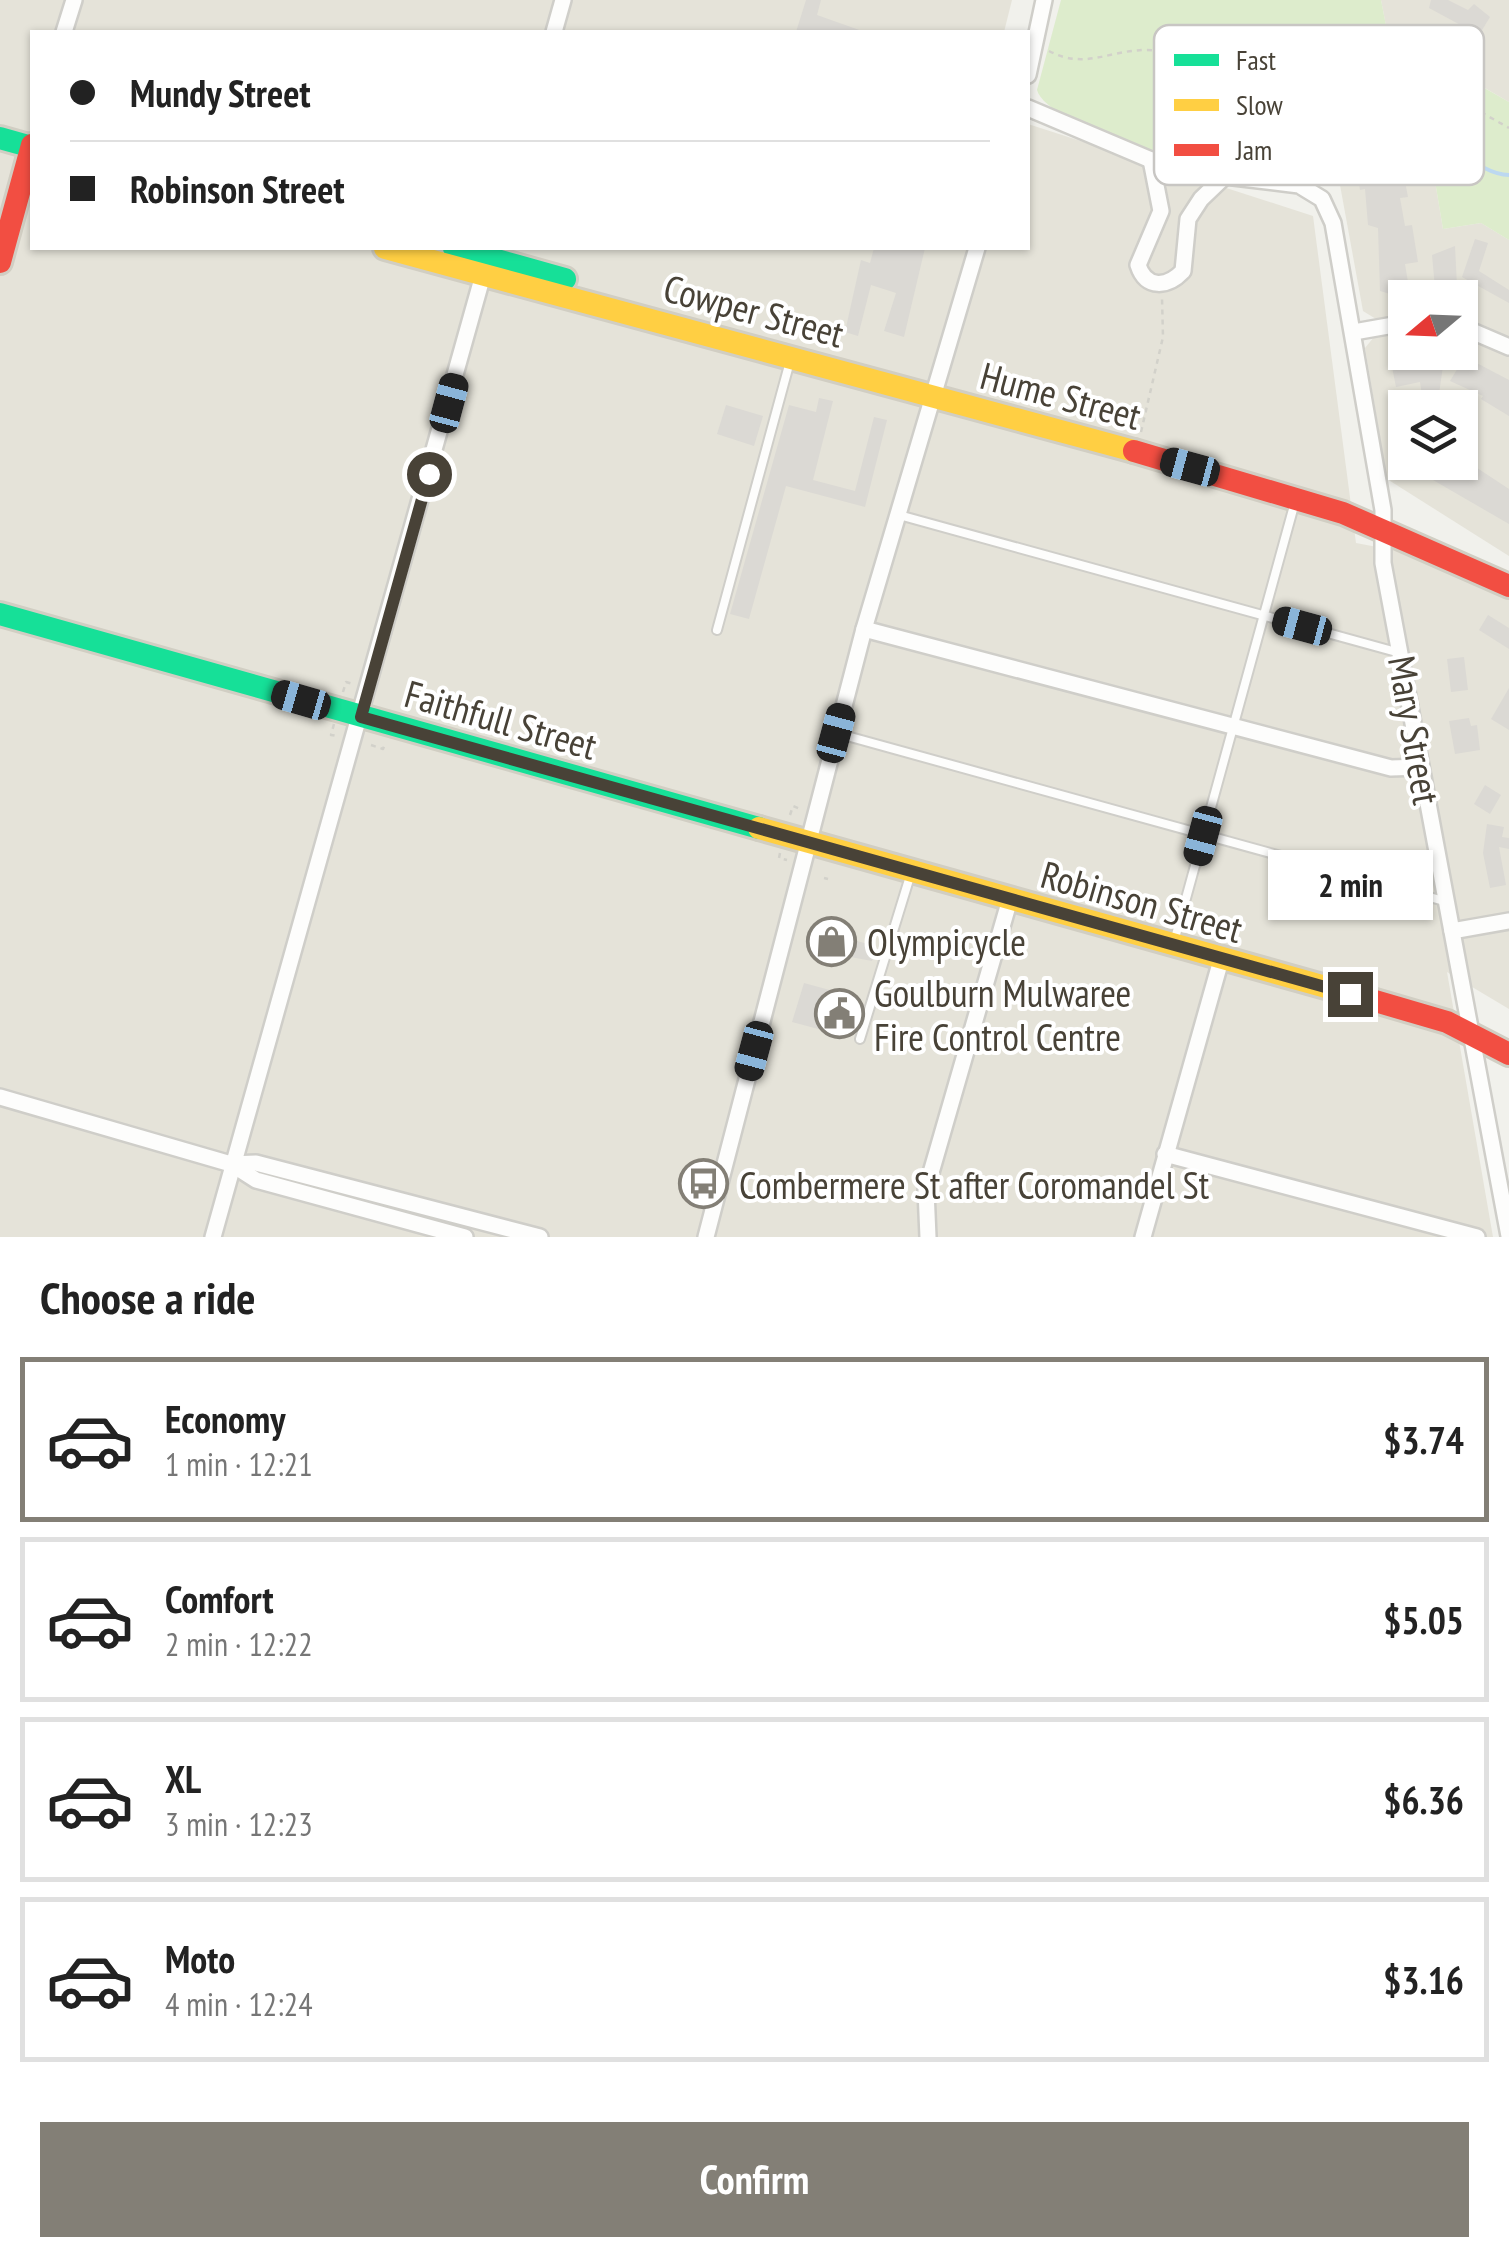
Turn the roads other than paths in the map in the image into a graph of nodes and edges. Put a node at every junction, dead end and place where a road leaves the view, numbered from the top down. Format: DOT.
graph roads {
  1 [pos="74,0"];
  2 [pos="563,0"];
  3 [pos="1044,0"];
  4 [pos="65,30"];
  5 [pos="555,30"];
  6 [pos="1030,64"];
  7 [pos="1030,109"];
  8 [pos="0,122"];
  9 [pos="30,130"];
  10 [pos="0,138"];
  11 [pos="30,146"];
  12 [pos="30,153"];
  13 [pos="1151,160"];
  14 [pos="1154,161"];
  15 [pos="1154,175"];
  16 [pos="1156,185"];
  17 [pos="1216,185"];
  18 [pos="1301,185"];
  19 [pos="403,250"];
  20 [pos="460,250"];
  21 [pos="976,250"];
  22 [pos="490,260"];
  23 [pos="0,262"];
  24 [pos="1388,327"];
  25 [pos="1354,332"];
  26 [pos="1478,334"];
  27 [pos="1509,347"];
  28 [pos="791,356"];
  29 [pos="933,389"];
  30 [pos="1295,499"];
  31 [pos="899,515"];
  32 [pos="1382,518"];
  33 [pos="1509,570"];
  34 [pos="1509,586"];
  35 [pos="0,614"];
  36 [pos="1264,616"];
  37 [pos="717,630"];
  38 [pos="864,630"];
  39 [pos="1400,652"];
  40 [pos="361,717"];
  41 [pos="1234,724"];
  42 [pos="836,733"];
  43 [pos="1422,768"];
  44 [pos="1203,836"];
  45 [pos="809,843"];
  46 [pos="911,872"];
  47 [pos="1010,900"];
  48 [pos="1447,901"];
  49 [pos="1509,921"];
  50 [pos="1452,931"];
  51 [pos="1173,946"];
  52 [pos="1221,960"];
  53 [pos="1474,1035"];
  54 [pos="860,1039"];
  55 [pos="1509,1054"];
  56 [pos="0,1097"];
  57 [pos="1164,1154"];
  58 [pos="231,1164"];
  59 [pos="352,1188"];
  60 [pos="348,1205"];
  61 [pos="450,1214"];
  62 [pos="447,1232"];
  63 [pos="1509,1236"];
  64 [pos="213,1237"];
  65 [pos="465,1237"];
  66 [pos="540,1237"];
  67 [pos="706,1237"];
  68 [pos="928,1237"];
  69 [pos="1143,1237"];
  70 [pos="1477,1237"];
  1 -- 4 [label="street"];
  2 -- 5 [label="street"];
  3 -- 6 [label="street"];
  7 -- 13 [label="street"];
  8 -- 9 [label="main road"];
  10 -- 11 [label="main road"];
  12 -- 23 [label="main road"];
  13 -- 14 [label="street"];
  13 -- 15 [label="street"];
  16 -- 17 [label="street"];
  18 -- 25 [label="street, Mary Street"];
  19 -- 22 [label="main road, Cowper Street"];
  20 -- 22 [label="main road, Cowper Street"];
  21 -- 29 [label="street"];
  22 -- 28 [label="main road, Cowper Street"];
  22 -- 29 [label="main road, Cowper Street"];
  22 -- 40 [label="street"];
  24 -- 25 [label="street"];
  25 -- 32 [label="street, Mary Street"];
  26 -- 27 [label="street"];
  28 -- 29 [label="main road, Cowper Street"];
  28 -- 37 [label="lane"];
  29 -- 30 [label="main road, Hume Street"];
  29 -- 31 [label="street"];
  29 -- 32 [label="main road, Hume Street"];
  30 -- 32 [label="main road, Hume Street"];
  30 -- 36 [label="lane"];
  31 -- 36 [label="lane"];
  31 -- 38 [label="street"];
  32 -- 33 [label="main road, Hume Street"];
  32 -- 34 [label="main road, Hume Street"];
  32 -- 39 [label="street, Mary Street"];
  35 -- 40 [label="main road, Faithfull Street"];
  36 -- 39 [label="lane"];
  36 -- 41 [label="lane"];
  38 -- 41 [label="street"];
  38 -- 42 [label="street"];
  39 -- 43 [label="street, Mary Street"];
  40 -- 45 [label="main road, Faithfull Street"];
  40 -- 58 [label="street"];
  41 -- 43 [label="street"];
  41 -- 44 [label="lane"];
  42 -- 44 [label="lane"];
  42 -- 45 [label="street"];
  43 -- 48 [label="street, Mary Street"];
  44 -- 48 [label="lane"];
  44 -- 51 [label="lane"];
  45 -- 46 [label="main road, Robinson Street"];
  45 -- 67 [label="street"];
  46 -- 47 [label="main road, Robinson Street"];
  46 -- 54 [label="lane"];
  47 -- 51 [label="main road, Robinson Street"];
  47 -- 68 [label="street"];
  48 -- 50 [label="street, Mary Street"];
  49 -- 50 [label="street"];
  50 -- 53 [label="street, Mary Street"];
  51 -- 52 [label="main road, Robinson Street"];
  52 -- 53 [label="main road, Robinson Street"];
  52 -- 57 [label="street"];
  53 -- 55 [label="main road, Robinson Street"];
  53 -- 63 [label="street, Mary Street"];
  56 -- 58 [label="street"];
  57 -- 69 [label="street"];
  57 -- 70 [label="street"];
  58 -- 59 [label="street"];
  58 -- 60 [label="street"];
  58 -- 64 [label="street"];
  59 -- 60 [label="street"];
  59 -- 61 [label="street"];
  60 -- 62 [label="street"];
  61 -- 62 [label="street"];
  61 -- 66 [label="street"];
  62 -- 65 [label="street"];
}
